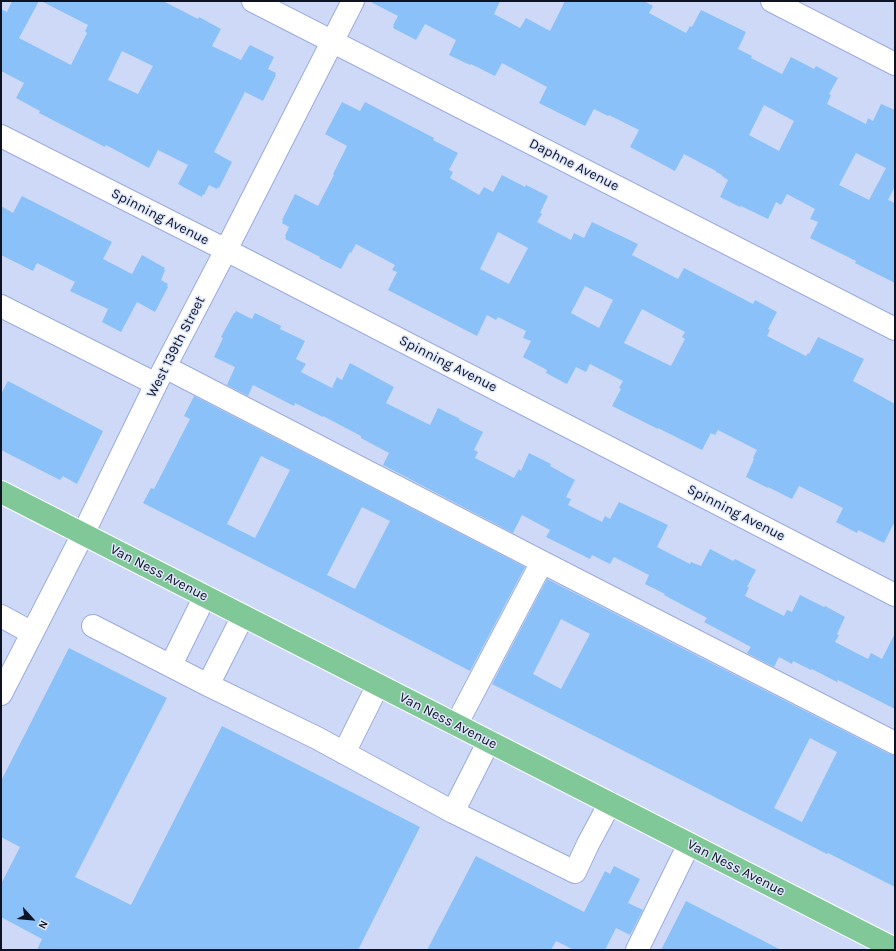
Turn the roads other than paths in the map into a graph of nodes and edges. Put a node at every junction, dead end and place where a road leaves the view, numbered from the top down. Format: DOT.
graph roads {
  1 [pos="253,1"];
  2 [pos="353,1"];
  3 [pos="772,1"];
  4 [pos="332,42"];
  5 [pos="895,64"];
  6 [pos="1,136"];
  7 [pos="226,250"];
  8 [pos="1,306"];
  9 [pos="895,329"];
  10 [pos="161,375"];
  11 [pos="1,492"];
  12 [pos="83,534"];
  13 [pos="542,562"];
  14 [pos="895,594"];
  15 [pos="205,596"];
  16 [pos="1,616"];
  17 [pos="243,616"];
  18 [pos="93,626"];
  19 [pos="32,633"];
  20 [pos="171,665"];
  21 [pos="208,685"];
  22 [pos="378,685"];
  23 [pos="1,694"];
  24 [pos="456,725"];
  25 [pos="489,741"];
  26 [pos="895,743"];
  27 [pos="344,753"];
  28 [pos="610,803"];
  29 [pos="453,812"];
  30 [pos="689,844"];
  31 [pos="895,949"];
  32 [pos="637,950"];
  1 -- 4 [label="street, Daphne Avenue"];
  2 -- 4 [label="street, West 139th Street"];
  3 -- 5 [label="street"];
  4 -- 7 [label="street, West 139th Street"];
  4 -- 9 [label="street, Daphne Avenue"];
  6 -- 7 [label="street, Spinning Avenue"];
  7 -- 10 [label="street, West 139th Street"];
  7 -- 14 [label="street, Spinning Avenue"];
  8 -- 10 [label="street"];
  10 -- 12 [label="street, West 139th Street"];
  10 -- 13 [label="street"];
  11 -- 12 [label="main road, Van Ness Avenue"];
  12 -- 15 [label="main road, Van Ness Avenue"];
  12 -- 19 [label="street, West 139th Street"];
  13 -- 24 [label="street"];
  13 -- 26 [label="street"];
  15 -- 17 [label="main road, Van Ness Avenue"];
  15 -- 20 [label="street"];
  16 -- 19 [label="street"];
  17 -- 21 [label="street"];
  17 -- 22 [label="main road, Van Ness Avenue"];
  18 -- 20 [label="street"];
  19 -- 23 [label="street, West 139th Street"];
  20 -- 21 [label="street"];
  21 -- 27 [label="street"];
  22 -- 24 [label="main road, Van Ness Avenue"];
  22 -- 27 [label="street"];
  24 -- 25 [label="main road, Van Ness Avenue"];
  25 -- 28 [label="main road, Van Ness Avenue"];
  25 -- 29 [label="street"];
  27 -- 29 [label="street"];
  28 -- 29 [label="street"];
  28 -- 30 [label="main road, Van Ness Avenue"];
  30 -- 31 [label="main road, Van Ness Avenue"];
  30 -- 32 [label="street"];
}
